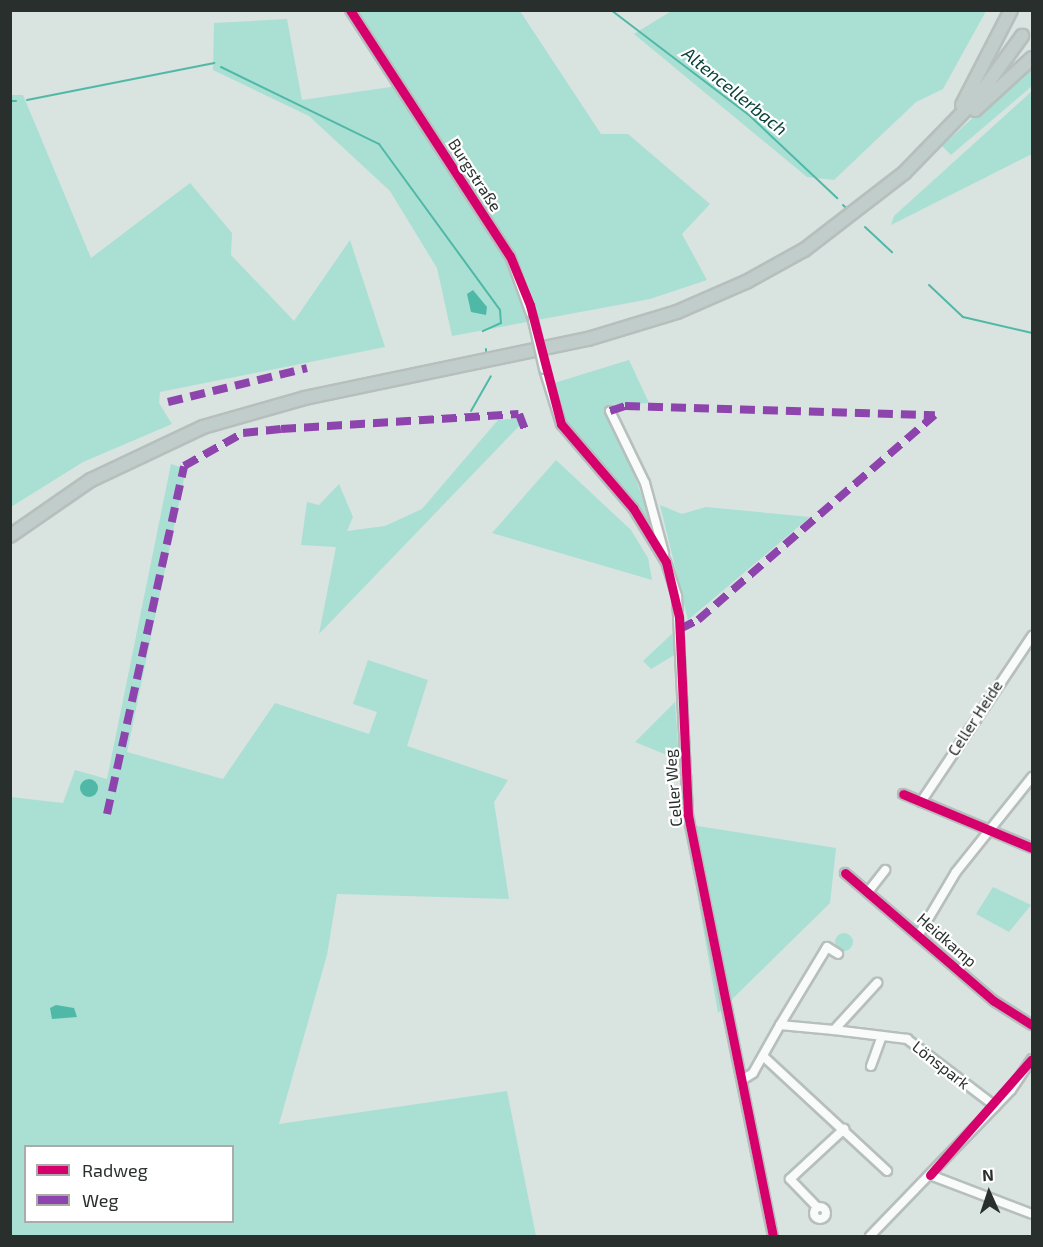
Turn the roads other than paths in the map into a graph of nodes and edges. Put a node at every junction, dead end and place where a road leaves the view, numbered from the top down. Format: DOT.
graph roads {
  1 [pos="350,10"];
  2 [pos="1011,10"];
  3 [pos="1022,36"];
  4 [pos="1032,58"];
  5 [pos="947,130"];
  6 [pos="925,153"];
  7 [pos="544,369"];
  8 [pos="610,411"];
  9 [pos="10,536"];
  10 [pos="666,562"];
  11 [pos="1032,636"];
  12 [pos="1032,777"];
  13 [pos="903,794"];
  14 [pos="921,802"];
  15 [pos="990,830"];
  16 [pos="1032,848"];
  17 [pos="885,870"];
  18 [pos="845,873"];
  19 [pos="868,892"];
  20 [pos="918,936"];
  21 [pos="838,954"];
  22 [pos="877,983"];
  23 [pos="780,1024"];
  24 [pos="1032,1025"];
  25 [pos="834,1030"];
  26 [pos="882,1036"];
  27 [pos="763,1056"];
  28 [pos="1032,1059"];
  29 [pos="871,1066"];
  30 [pos="742,1080"];
  31 [pos="995,1106"];
  32 [pos="844,1129"];
  33 [pos="886,1171"];
  34 [pos="930,1175"];
  35 [pos="817,1207"];
  36 [pos="1032,1214"];
  37 [pos="773,1236"];
  38 [pos="870,1236"];
  1 -- 7 [label="street, Burgstraße, bridge"];
  2 -- 5 [label="highway"];
  3 -- 5 [label="highway"];
  4 -- 6 [label="highway"];
  5 -- 6 [label="highway"];
  6 -- 9 [label="highway"];
  7 -- 10 [label="street, Celler Weg"];
  8 -- 10 [label="street, Celler Weg"];
  10 -- 30 [label="street, Celler Weg"];
  11 -- 14 [label="street, Celler Heide"];
  12 -- 15 [label="street"];
  13 -- 14 [label="street"];
  14 -- 15 [label="street"];
  15 -- 16 [label="street"];
  15 -- 20 [label="street"];
  17 -- 19 [label="street"];
  18 -- 19 [label="street, Heidkamp"];
  19 -- 20 [label="street, Heidkamp"];
  20 -- 24 [label="street, Heidkamp"];
  21 -- 23 [label="street"];
  22 -- 25 [label="street"];
  23 -- 25 [label="street, Lönspark"];
  23 -- 27 [label="street"];
  25 -- 26 [label="street, Lönspark"];
  26 -- 29 [label="street"];
  26 -- 31 [label="street, Lönspark"];
  27 -- 30 [label="street"];
  27 -- 32 [label="street"];
  28 -- 31 [label="street"];
  30 -- 37 [label="street, Celler Weg"];
  31 -- 34 [label="street"];
  32 -- 33 [label="street"];
  32 -- 35 [label="street"];
  34 -- 36 [label="street"];
  34 -- 38 [label="street"];
}
